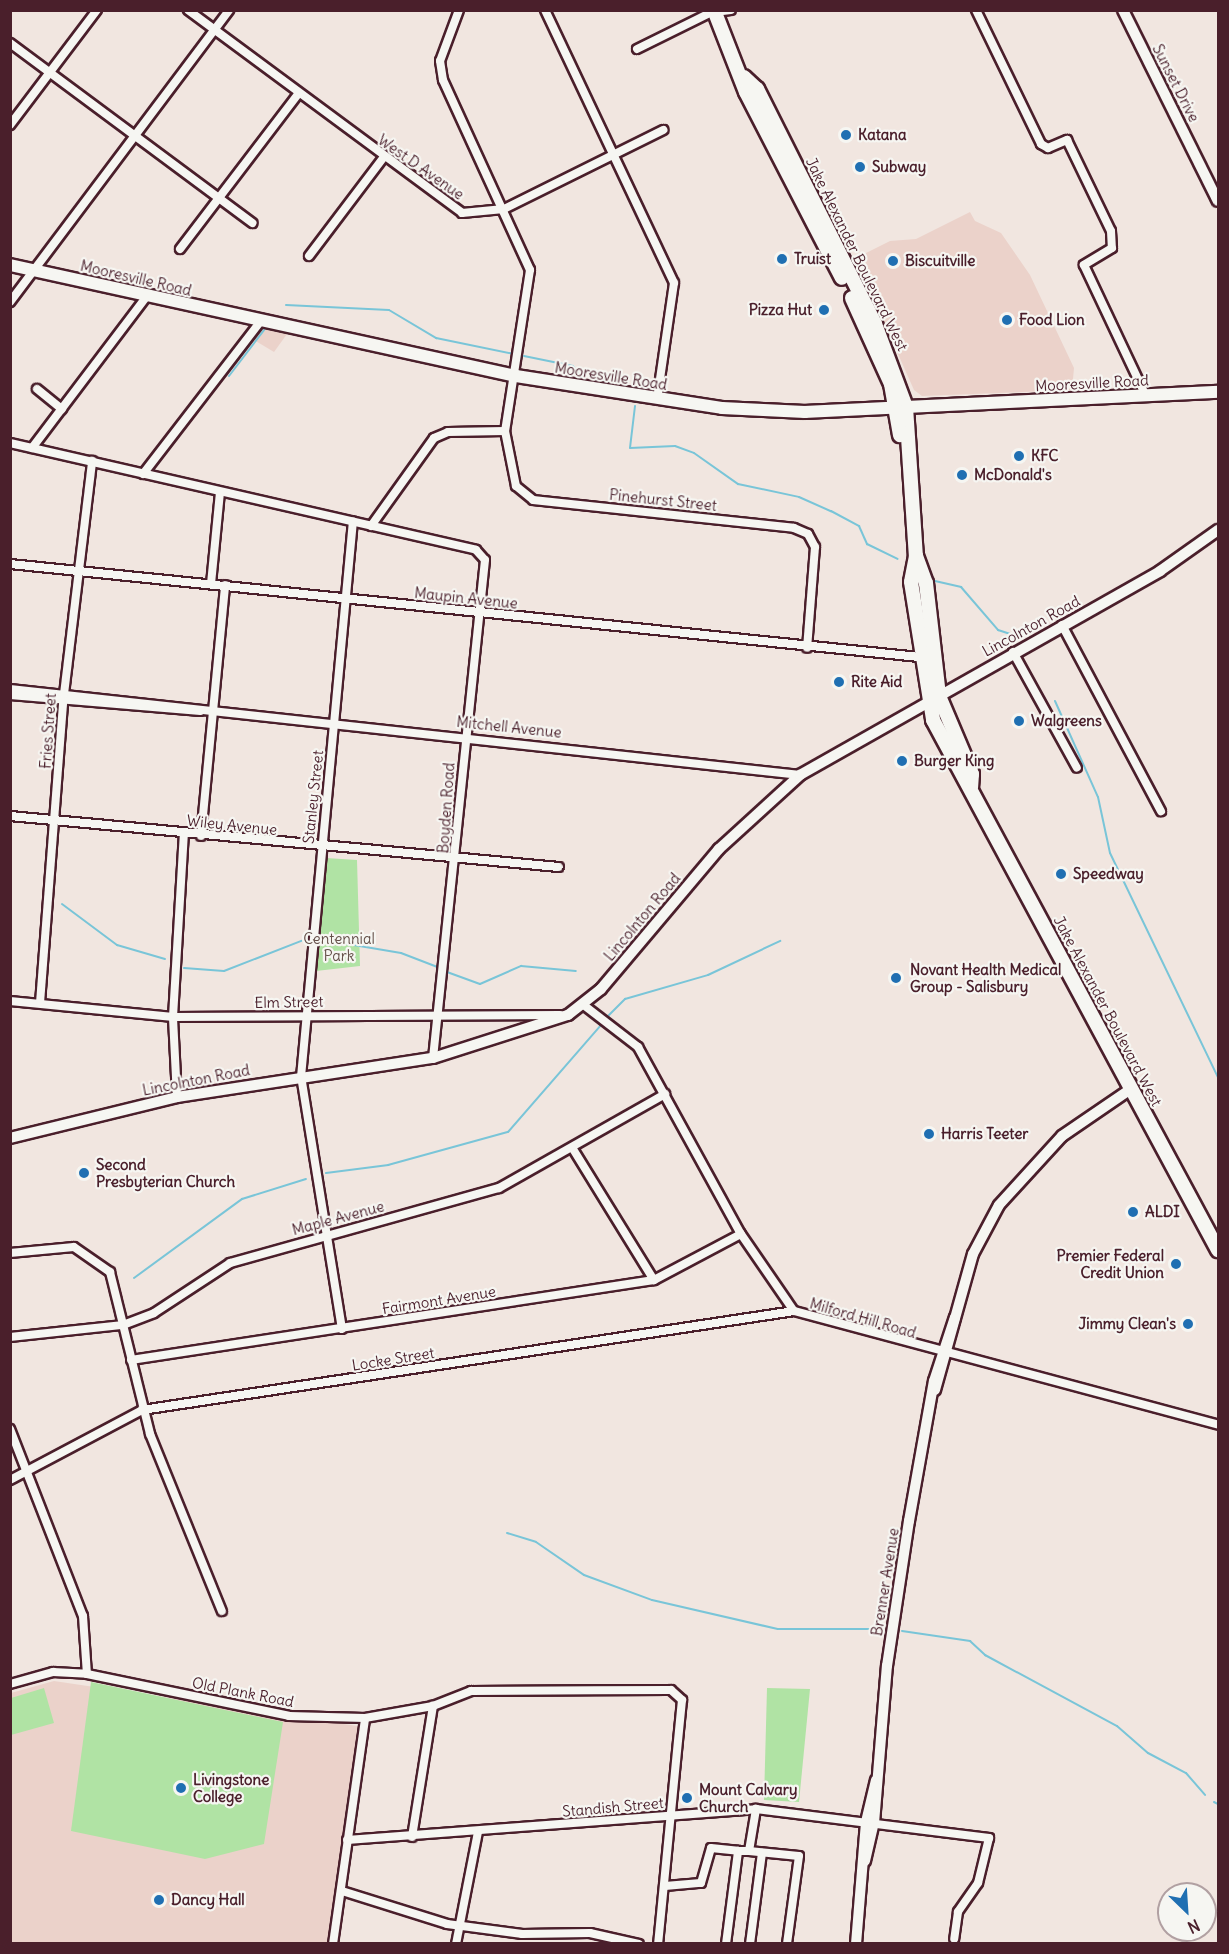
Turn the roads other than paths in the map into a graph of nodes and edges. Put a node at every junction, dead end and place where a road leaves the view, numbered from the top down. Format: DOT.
graph roads {
  1 [pos="97,10"];
  2 [pos="188,10"];
  3 [pos="229,10"];
  4 [pos="459,10"];
  5 [pos="545,10"];
  6 [pos="731,10"];
  7 [pos="976,10"];
  8 [pos="1123,10"];
  9 [pos="714,11"];
  10 [pos="215,31"];
  11 [pos="10,43"];
  12 [pos="637,49"];
  13 [pos="51,72"];
  14 [pos="298,93"];
  15 [pos="10,125"];
  16 [pos="663,130"];
  17 [pos="135,135"];
  18 [pos="614,155"];
  19 [pos="383,158"];
  20 [pos="219,198"];
  21 [pos="1218,201"];
  22 [pos="504,209"];
  23 [pos="252,223"];
  24 [pos="180,249"];
  25 [pos="309,256"];
  26 [pos="10,265"];
  27 [pos="34,270"];
  28 [pos="147,296"];
  29 [pos="10,302"];
  30 [pos="260,322"];
  31 [pos="516,376"];
  32 [pos="37,389"];
  33 [pos="1218,392"];
  34 [pos="1146,396"];
  35 [pos="657,399"];
  36 [pos="901,407"];
  37 [pos="62,409"];
  38 [pos="505,431"];
  39 [pos="10,443"];
  40 [pos="32,448"];
  41 [pos="92,461"];
  42 [pos="143,474"];
  43 [pos="220,493"];
  44 [pos="353,521"];
  45 [pos="371,526"];
  46 [pos="1218,530"];
  47 [pos="916,556"];
  48 [pos="10,564"];
  49 [pos="77,571"];
  50 [pos="211,584"];
  51 [pos="225,585"];
  52 [pos="344,599"];
  53 [pos="479,613"];
  54 [pos="1062,625"];
  55 [pos="807,648"];
  56 [pos="1013,652"];
  57 [pos="919,657"];
  58 [pos="10,689"];
  59 [pos="10,695"];
  60 [pos="64,698"];
  61 [pos="933,699"];
  62 [pos="214,710"];
  63 [pos="333,722"];
  64 [pos="465,737"];
  65 [pos="1077,768"];
  66 [pos="800,775"];
  67 [pos="1161,812"];
  68 [pos="10,816"];
  69 [pos="52,821"];
  70 [pos="184,833"];
  71 [pos="201,836"];
  72 [pos="321,848"];
  73 [pos="455,861"];
  74 [pos="559,867"];
  75 [pos="10,1000"];
  76 [pos="40,1003"];
  77 [pos="585,1006"];
  78 [pos="437,1013"];
  79 [pos="568,1015"];
  80 [pos="307,1016"];
  81 [pos="173,1017"];
  82 [pos="433,1058"];
  83 [pos="301,1077"];
  84 [pos="1131,1089"];
  85 [pos="665,1094"];
  86 [pos="177,1097"];
  87 [pos="10,1138"];
  88 [pos="573,1149"];
  89 [pos="741,1234"];
  90 [pos="325,1236"];
  91 [pos="1218,1250"];
  92 [pos="10,1253"];
  93 [pos="654,1280"];
  94 [pos="794,1311"];
  95 [pos="123,1325"];
  96 [pos="342,1329"];
  97 [pos="10,1337"];
  98 [pos="945,1354"];
  99 [pos="130,1359"];
  100 [pos="142,1410"];
  101 [pos="1218,1425"];
  102 [pos="10,1429"];
  103 [pos="28,1471"];
  104 [pos="10,1480"];
  105 [pos="222,1611"];
  106 [pos="87,1674"];
  107 [pos="10,1684"];
  108 [pos="434,1706"];
  109 [pos="365,1718"];
  110 [pos="756,1809"];
  111 [pos="674,1815"];
  112 [pos="870,1823"];
  113 [pos="478,1832"];
  114 [pos="412,1837"];
  115 [pos="347,1840"];
  116 [pos="738,1851"];
  117 [pos="750,1851"];
  118 [pos="762,1853"];
  119 [pos="665,1886"];
  120 [pos="342,1891"];
  121 [pos="459,1926"];
  122 [pos="954,1939"];
  123 [pos="333,1944"];
  124 [pos="456,1944"];
  125 [pos="639,1944"];
  126 [pos="658,1944"];
  127 [pos="726,1944"];
  128 [pos="750,1944"];
  129 [pos="787,1944"];
  130 [pos="856,1944"];
  1 -- 13 [label="street"];
  2 -- 10 [label="street, West D Avenue"];
  3 -- 10 [label="street"];
  4 -- 22 [label="street, Pinehurst Street"];
  5 -- 18 [label="street"];
  6 -- 9 [label="street"];
  7 -- 34 [label="street"];
  8 -- 21 [label="street, Sunset Drive"];
  9 -- 12 [label="street"];
  9 -- 36 [label="highway, Jake Alexander Boulevard West"];
  10 -- 14 [label="street, West D Avenue"];
  10 -- 17 [label="street"];
  11 -- 13 [label="street"];
  13 -- 15 [label="street"];
  13 -- 17 [label="street"];
  14 -- 19 [label="street, West D Avenue"];
  14 -- 20 [label="street"];
  16 -- 18 [label="street, West D Avenue"];
  17 -- 20 [label="street"];
  17 -- 27 [label="street"];
  18 -- 22 [label="street, West D Avenue"];
  18 -- 35 [label="street"];
  19 -- 22 [label="street, West D Avenue"];
  19 -- 25 [label="street"];
  20 -- 23 [label="street"];
  20 -- 24 [label="street"];
  22 -- 31 [label="street, Pinehurst Street"];
  26 -- 27 [label="main road, Mooresville Road"];
  27 -- 28 [label="main road, Mooresville Road"];
  27 -- 29 [label="street"];
  28 -- 30 [label="main road, Mooresville Road"];
  28 -- 37 [label="street"];
  30 -- 31 [label="main road, Mooresville Road"];
  30 -- 42 [label="street"];
  31 -- 35 [label="main road, Mooresville Road"];
  31 -- 38 [label="street, Pinehurst Street"];
  32 -- 37 [label="street"];
  33 -- 34 [label="main road, Mooresville Road"];
  34 -- 36 [label="main road, Mooresville Road"];
  35 -- 36 [label="main road, Mooresville Road"];
  36 -- 47 [label="highway, Jake Alexander Boulevard West"];
  37 -- 40 [label="street"];
  38 -- 45 [label="street"];
  38 -- 55 [label="street, Pinehurst Street"];
  39 -- 40 [label="street"];
  40 -- 41 [label="street"];
  41 -- 42 [label="street"];
  41 -- 49 [label="street, Fries Street"];
  42 -- 43 [label="street"];
  43 -- 44 [label="street"];
  43 -- 50 [label="street"];
  44 -- 45 [label="street"];
  44 -- 52 [label="street, Stanley Street"];
  45 -- 53 [label="street, Boyden Road"];
  46 -- 54 [label="street, Lincolnton Road"];
  47 -- 57 [label="highway, Jake Alexander Boulevard West"];
  47 -- 61 [label="highway, Jake Alexander Boulevard West"];
  48 -- 49 [label="street, Maupin Avenue"];
  49 -- 50 [label="street, Maupin Avenue"];
  49 -- 60 [label="street, Fries Street"];
  50 -- 51 [label="street, Maupin Avenue"];
  51 -- 52 [label="street, Maupin Avenue"];
  51 -- 62 [label="street"];
  52 -- 53 [label="street, Maupin Avenue"];
  52 -- 63 [label="street, Stanley Street"];
  53 -- 55 [label="street, Maupin Avenue"];
  53 -- 64 [label="street, Boyden Road"];
  54 -- 56 [label="street, Lincolnton Road"];
  54 -- 67 [label="street"];
  55 -- 57 [label="street, Maupin Avenue"];
  56 -- 61 [label="street, Lincolnton Road"];
  56 -- 65 [label="street"];
  57 -- 61 [label="highway, Jake Alexander Boulevard West"];
  58 -- 60 [label="street, Mitchell Avenue"];
  59 -- 60 [label="street, Mitchell Avenue"];
  60 -- 62 [label="street, Mitchell Avenue"];
  60 -- 69 [label="street, Fries Street"];
  61 -- 66 [label="street, Lincolnton Road"];
  61 -- 84 [label="highway, Jake Alexander Boulevard West"];
  62 -- 63 [label="street, Mitchell Avenue"];
  62 -- 71 [label="street"];
  63 -- 64 [label="street, Mitchell Avenue"];
  63 -- 72 [label="street, Stanley Street"];
  64 -- 66 [label="street, Mitchell Avenue"];
  64 -- 73 [label="street, Boyden Road"];
  66 -- 77 [label="street, Lincolnton Road"];
  68 -- 69 [label="street, Wiley Avenue"];
  69 -- 70 [label="street, Wiley Avenue"];
  69 -- 76 [label="street, Fries Street"];
  70 -- 71 [label="street, Wiley Avenue"];
  70 -- 81 [label="street"];
  71 -- 72 [label="street, Wiley Avenue"];
  72 -- 73 [label="street, Wiley Avenue"];
  72 -- 80 [label="street, Stanley Street"];
  73 -- 74 [label="street, Wiley Avenue"];
  73 -- 78 [label="street, Boyden Road"];
  75 -- 76 [label="street, Elm Street"];
  76 -- 81 [label="street, Elm Street"];
  77 -- 79 [label="street, Lincolnton Road"];
  77 -- 85 [label="street, Milford Hill Road"];
  78 -- 79 [label="street, Elm Street"];
  78 -- 80 [label="street, Elm Street"];
  78 -- 82 [label="street, Boyden Road"];
  79 -- 82 [label="street, Lincolnton Road"];
  80 -- 81 [label="street, Elm Street"];
  80 -- 83 [label="street, Stanley Street"];
  81 -- 86 [label="street"];
  82 -- 83 [label="street, Lincolnton Road"];
  83 -- 86 [label="street, Lincolnton Road"];
  83 -- 90 [label="street, Stanley Street"];
  84 -- 91 [label="highway, Jake Alexander Boulevard West"];
  84 -- 98 [label="street, Brenner Avenue"];
  85 -- 88 [label="street, Maple Avenue"];
  85 -- 89 [label="street, Milford Hill Road"];
  86 -- 87 [label="street, Lincolnton Road"];
  88 -- 90 [label="street, Maple Avenue"];
  88 -- 93 [label="street"];
  89 -- 93 [label="street, Fairmont Avenue"];
  89 -- 94 [label="street, Milford Hill Road"];
  90 -- 95 [label="street, Maple Avenue"];
  90 -- 96 [label="street, Stanley Street"];
  92 -- 95 [label="street"];
  93 -- 96 [label="street, Fairmont Avenue"];
  94 -- 98 [label="street, Milford Hill Road"];
  94 -- 100 [label="street, Locke Street"];
  95 -- 97 [label="street, Maple Avenue"];
  95 -- 99 [label="street"];
  96 -- 99 [label="street, Fairmont Avenue"];
  98 -- 101 [label="street, Milford Hill Road"];
  98 -- 112 [label="street, Brenner Avenue"];
  99 -- 100 [label="street"];
  100 -- 103 [label="street, Locke Street"];
  100 -- 105 [label="street"];
  102 -- 103 [label="street"];
  103 -- 104 [label="street, Locke Street"];
  103 -- 106 [label="street"];
  106 -- 107 [label="street, Old Plank Road"];
  106 -- 109 [label="street, Old Plank Road"];
  108 -- 109 [label="street, Old Plank Road"];
  108 -- 111 [label="street, Old Plank Road"];
  108 -- 114 [label="street"];
  109 -- 115 [label="street"];
  110 -- 111 [label="street, Standish Street"];
  110 -- 112 [label="street, Standish Street"];
  110 -- 117 [label="street"];
  111 -- 113 [label="street, Standish Street"];
  111 -- 119 [label="street"];
  112 -- 122 [label="street, Standish Street"];
  112 -- 130 [label="street, Brenner Avenue"];
  113 -- 114 [label="street, Standish Street"];
  113 -- 121 [label="street"];
  114 -- 115 [label="street, Standish Street"];
  115 -- 120 [label="street"];
  116 -- 117 [label="street"];
  116 -- 119 [label="street"];
  116 -- 127 [label="street"];
  117 -- 118 [label="street"];
  118 -- 128 [label="street"];
  118 -- 129 [label="street"];
  119 -- 126 [label="street"];
  120 -- 121 [label="street"];
  120 -- 123 [label="street"];
  121 -- 124 [label="street"];
  121 -- 125 [label="street"];
}
